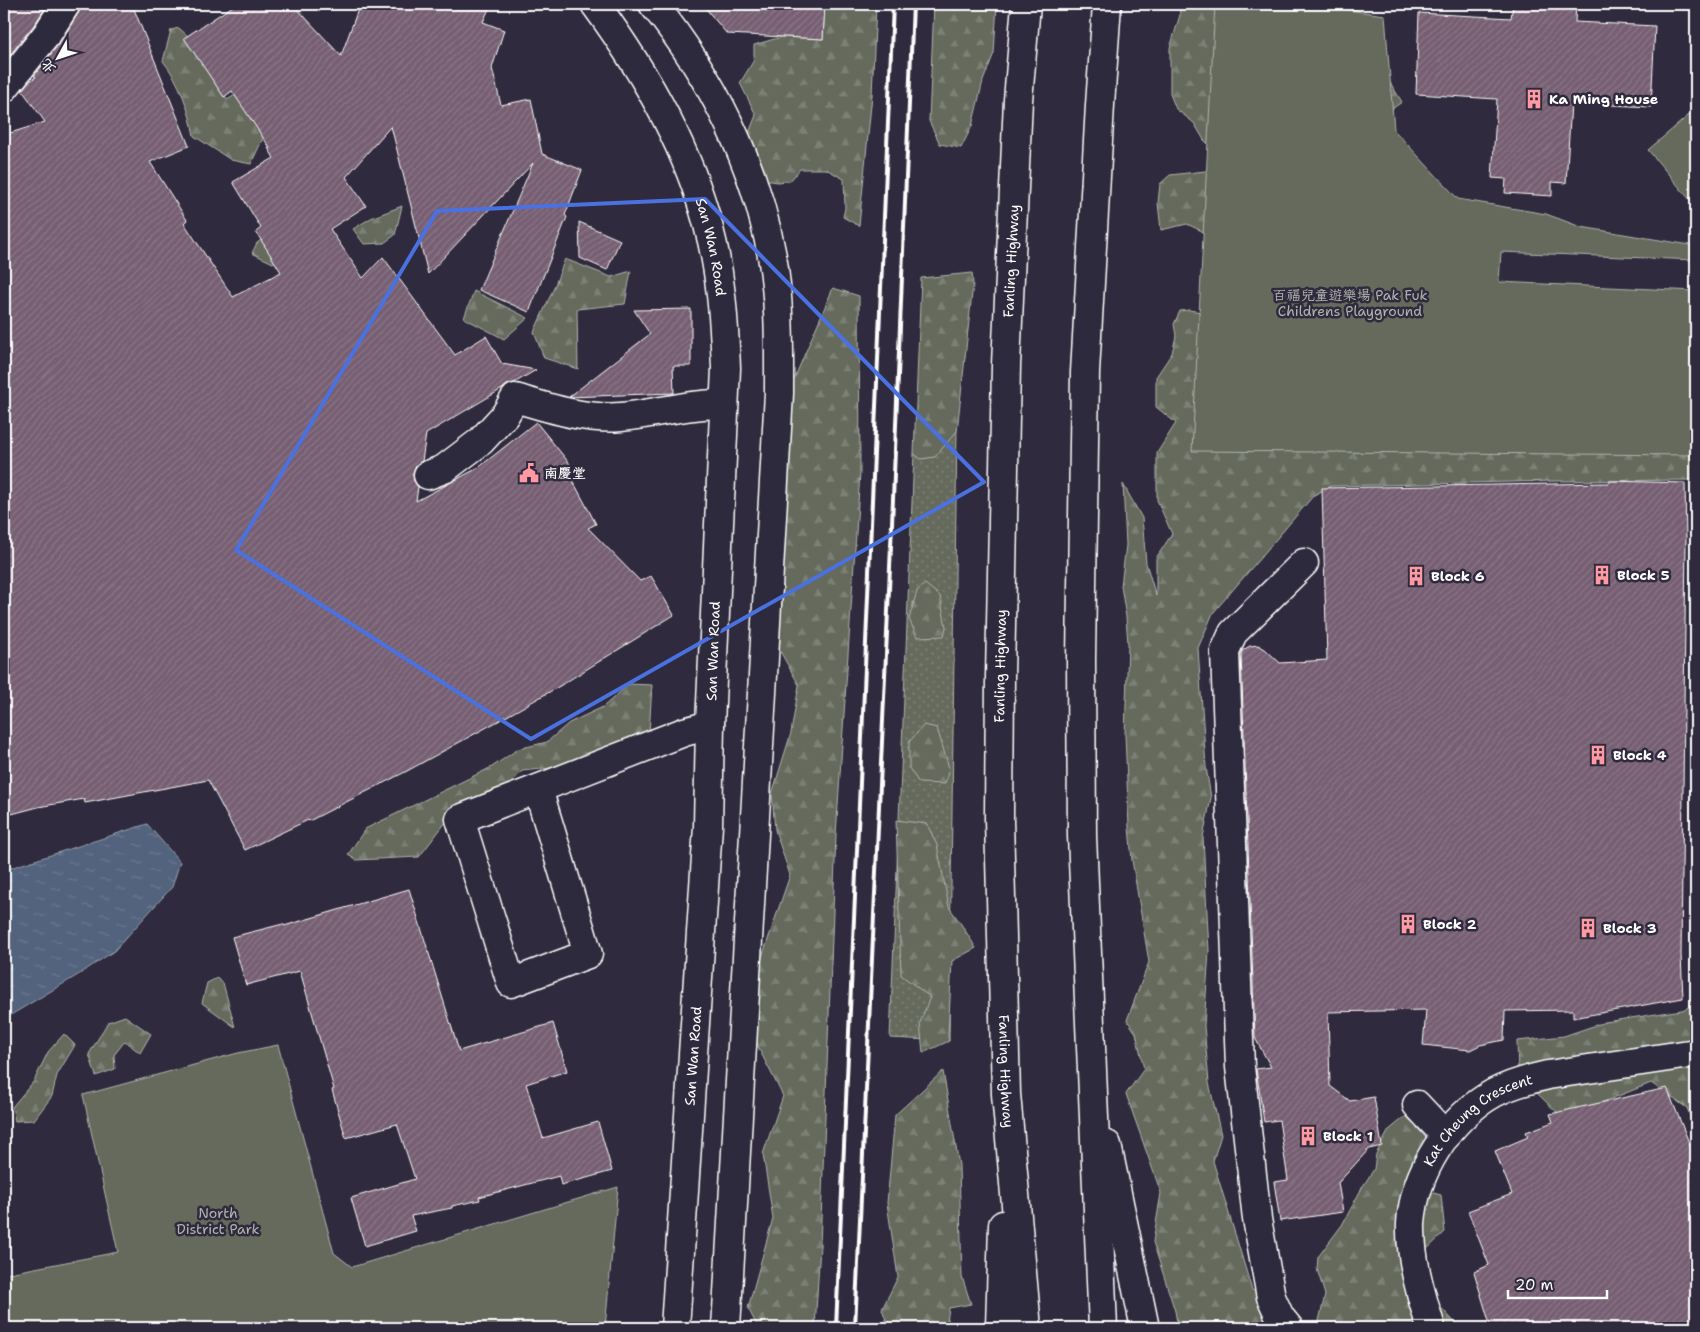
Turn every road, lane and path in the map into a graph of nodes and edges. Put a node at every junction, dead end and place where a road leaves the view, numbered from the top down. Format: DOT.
graph roads {
  1 [pos="66,4"];
  2 [pos="595,4"];
  3 [pos="653,4"];
  4 [pos="1026,4"];
  5 [pos="1107,4"];
  6 [pos="4,88"];
  7 [pos="724,404"];
  8 [pos="428,475"];
  9 [pos="1304,563"];
  10 [pos="710,725"];
  11 [pos="538,789"];
  12 [pos="1696,1053"];
  13 [pos="1090,1066"];
  14 [pos="1006,1094"];
  15 [pos="1417,1105"];
  16 [pos="1446,1136"];
  17 [pos="1426,1327"];
  18 [pos="675,1328"];
  19 [pos="726,1328"];
  20 [pos="1000,1328"];
  21 [pos="1027,1328"];
  22 [pos="1103,1328"];
  23 [pos="1145,1328"];
  24 [pos="1289,1328"];
  1 -- 6 [label="main road"];
  2 -- 7 [label="main road, San Wan Road"];
  3 -- 19 [label="main road"];
  4 -- 14 [label="main road, Fanling Highway"];
  5 -- 13 [label="main road"];
  7 -- 8 [label="main road"];
  7 -- 10 [label="main road, San Wan Road"];
  9 -- 24 [label="main road"];
  10 -- 11 [label="main road"];
  10 -- 18 [label="main road, San Wan Road"];
  11 -- 11 [label="main road"];
  12 -- 16 [label="main road, Kat Cheung Crescent"];
  13 -- 22 [label="main road"];
  13 -- 23 [label="main road"];
  14 -- 20 [label="main road"];
  14 -- 21 [label="main road, Fanling Highway"];
  15 -- 16 [label="main road"];
  16 -- 17 [label="main road, Kat Cheung Crescent"];
}
